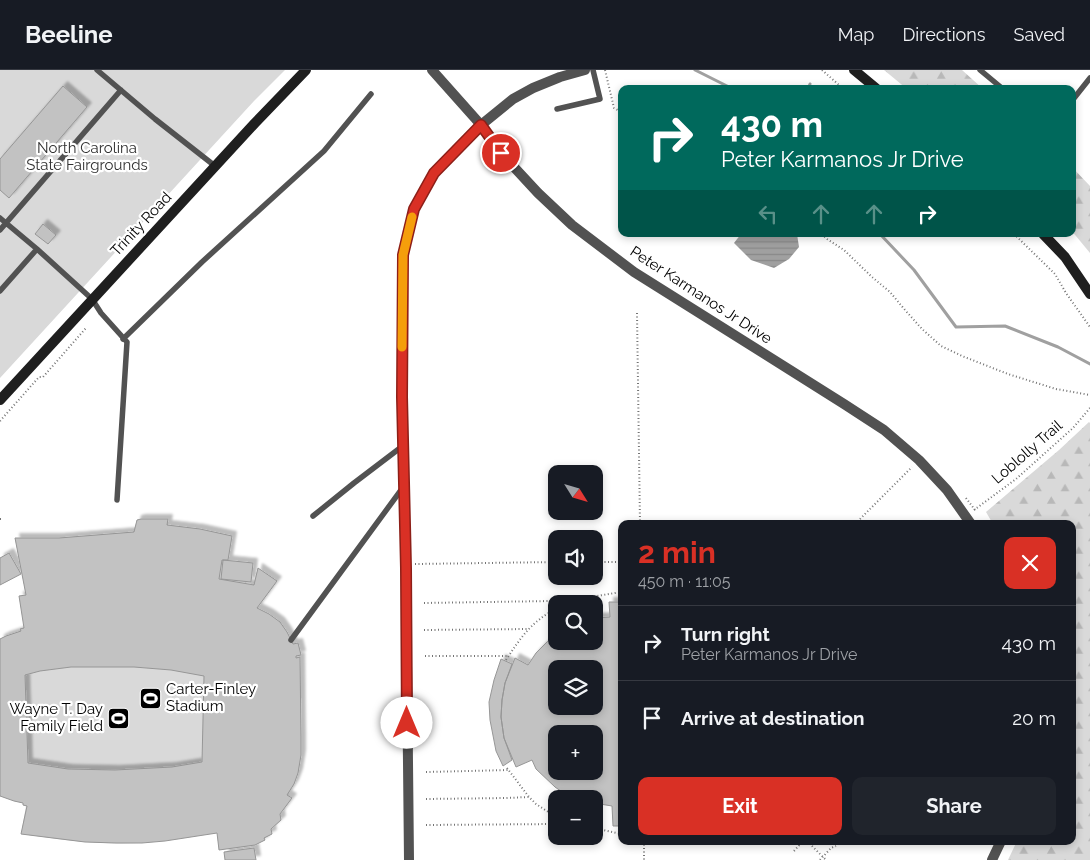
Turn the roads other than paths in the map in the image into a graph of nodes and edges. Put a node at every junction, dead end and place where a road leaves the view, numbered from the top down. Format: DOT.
graph roads {
  1 [pos="97,70"];
  2 [pos="306,70"];
  3 [pos="432,70"];
  4 [pos="585,70"];
  5 [pos="593,70"];
  6 [pos="854,70"];
  7 [pos="982,71"];
  8 [pos="1090,78"];
  9 [pos="872,85"];
  10 [pos="998,85"];
  11 [pos="121,90"];
  12 [pos="371,94"];
  13 [pos="1076,96"];
  14 [pos="557,109"];
  15 [pos="481,125"];
  16 [pos="215,166"];
  17 [pos="0,218"];
  18 [pos="6,223"];
  19 [pos="0,230"];
  20 [pos="1046,237"];
  21 [pos="37,249"];
  22 [pos="0,291"];
  23 [pos="1090,294"];
  24 [pos="92,299"];
  25 [pos="123,339"];
  26 [pos="0,400"];
  27 [pos="404,445"];
  28 [pos="405,485"];
  29 [pos="117,500"];
  30 [pos="313,516"];
  31 [pos="968,520"];
  32 [pos="291,640"];
  33 [pos="999,845"];
  34 [pos="409,860"];
  35 [pos="992,860"];
  1 -- 11 [label="lane"];
  2 -- 16 [label="main road, Trinity Road"];
  3 -- 15 [label="street, Peter Karmanos Jr Drive"];
  4 -- 15 [label="street"];
  5 -- 14 [label="lane"];
  6 -- 9 [label="main road"];
  7 -- 10 [label="lane"];
  8 -- 13 [label="lane"];
  11 -- 16 [label="lane"];
  11 -- 18 [label="lane"];
  12 -- 25 [label="lane"];
  15 -- 27 [label="street"];
  15 -- 31 [label="street, Peter Karmanos Jr Drive"];
  16 -- 24 [label="main road, Trinity Road"];
  17 -- 18 [label="lane"];
  18 -- 19 [label="lane"];
  18 -- 21 [label="lane"];
  20 -- 23 [label="main road"];
  21 -- 22 [label="lane"];
  21 -- 24 [label="lane"];
  24 -- 25 [label="lane"];
  24 -- 26 [label="main road, Trinity Road"];
  25 -- 29 [label="lane"];
  27 -- 28 [label="street"];
  27 -- 30 [label="lane"];
  28 -- 32 [label="lane"];
  28 -- 34 [label="street"];
  33 -- 35 [label="street"];
}
